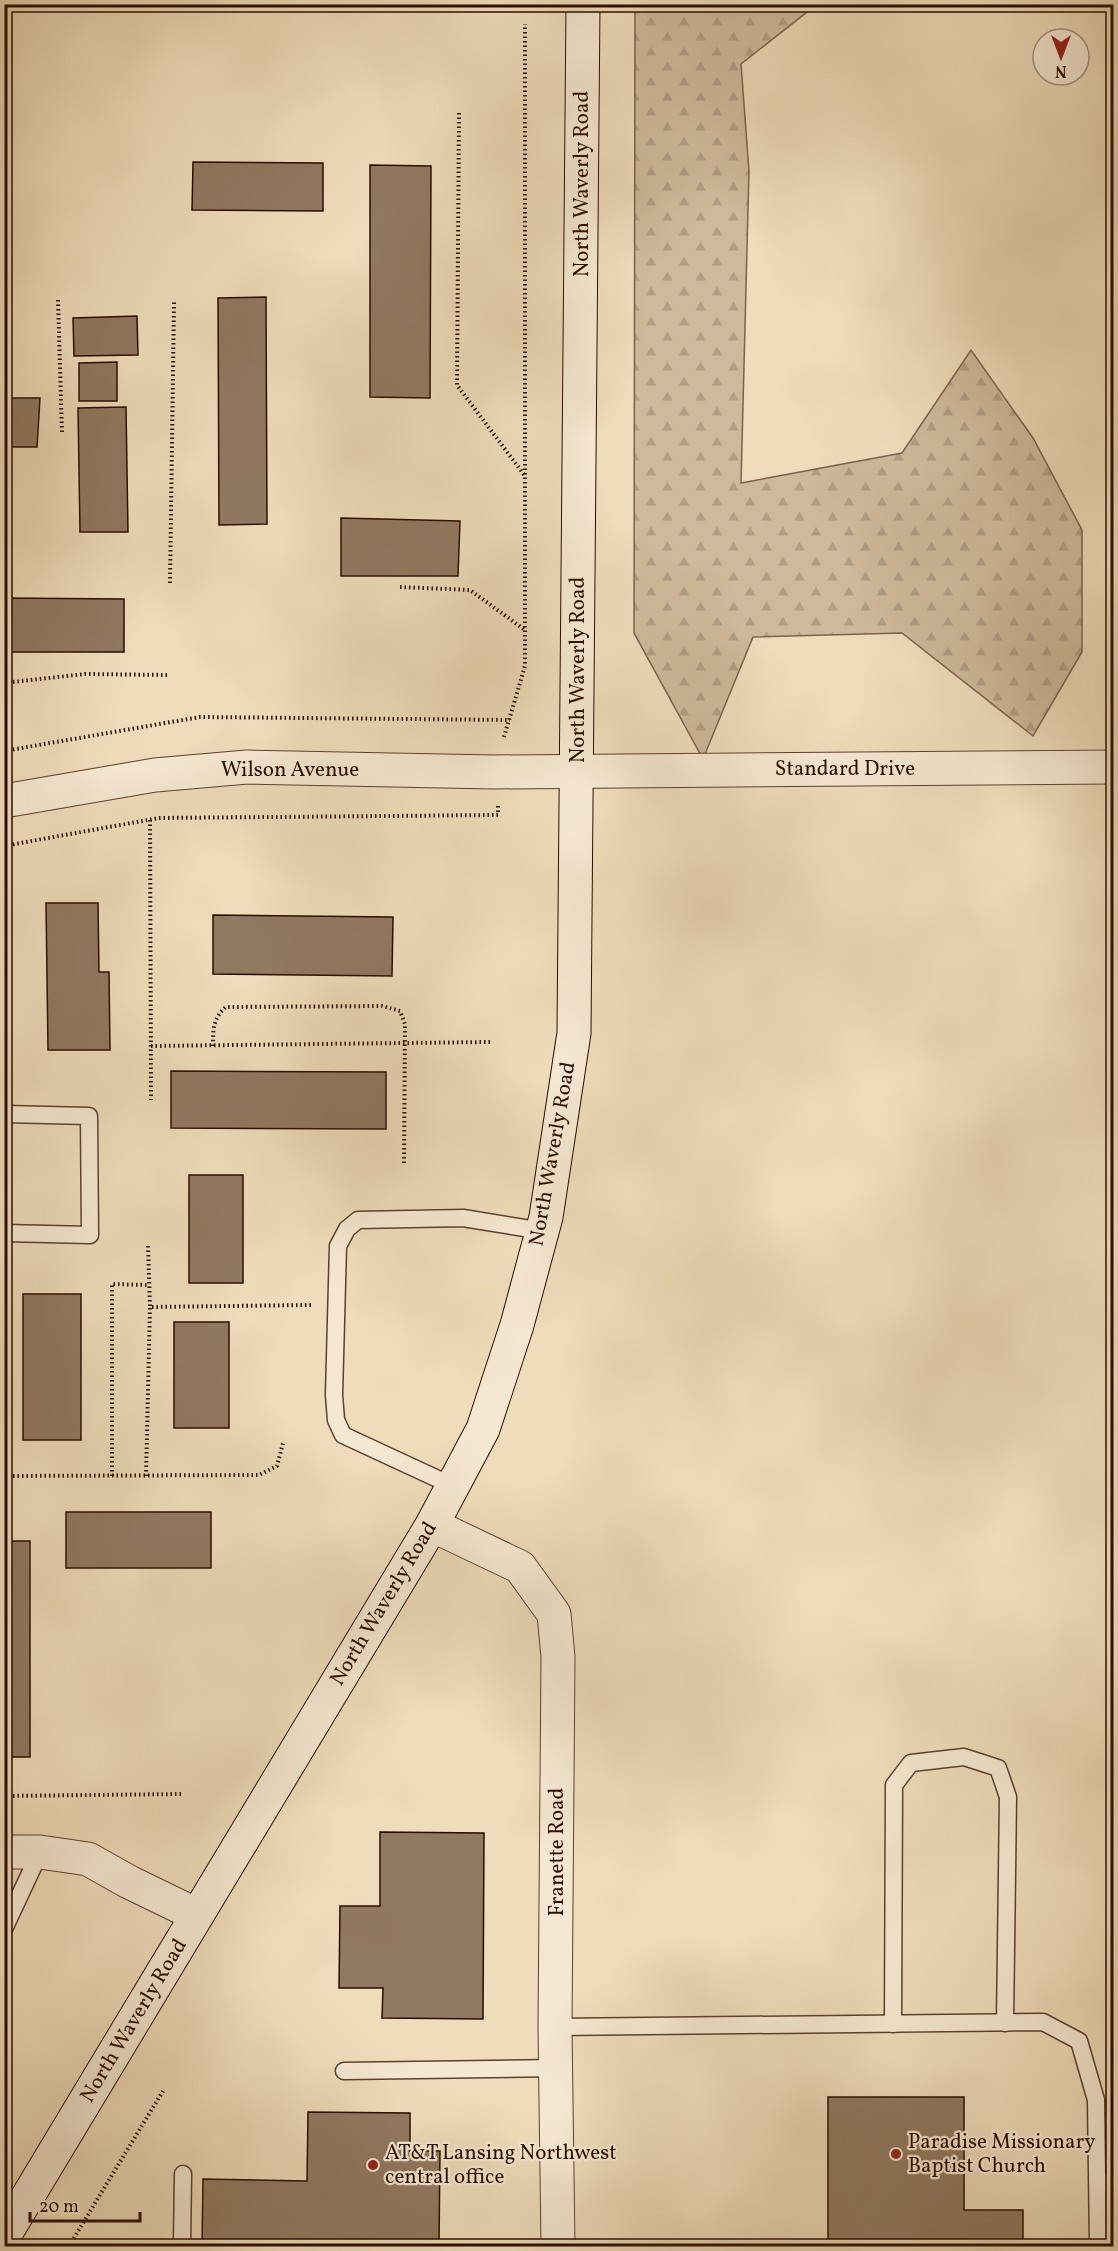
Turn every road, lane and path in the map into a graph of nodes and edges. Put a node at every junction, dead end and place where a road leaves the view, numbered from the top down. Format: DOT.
graph roads {
  1 [pos="583,4"];
  2 [pos="4,7"];
  3 [pos="40,8"];
  4 [pos="525,24"];
  5 [pos="459,113"];
  6 [pos="58,300"];
  7 [pos="174,303"];
  8 [pos="62,433"];
  9 [pos="525,476"];
  10 [pos="170,583"];
  11 [pos="400,587"];
  12 [pos="525,630"];
  13 [pos="168,675"];
  14 [pos="4,682"];
  15 [pos="510,720"];
  16 [pos="4,751"];
  17 [pos="1113,767"];
  18 [pos="578,771"];
  19 [pos="494,772"];
  20 [pos="4,801"];
  21 [pos="150,820"];
  22 [pos="4,846"];
  23 [pos="490,1042"];
  24 [pos="405,1043"];
  25 [pos="151,1046"];
  26 [pos="213,1046"];
  27 [pos="151,1100"];
  28 [pos="4,1114"];
  29 [pos="404,1163"];
  30 [pos="543,1231"];
  31 [pos="4,1233"];
  32 [pos="148,1246"];
  33 [pos="149,1285"];
  34 [pos="336,1305"];
  35 [pos="150,1307"];
  36 [pos="283,1443"];
  37 [pos="4,1476"];
  38 [pos="112,1476"];
  39 [pos="146,1476"];
  40 [pos="453,1486"];
  41 [pos="432,1525"];
  42 [pos="181,1794"];
  43 [pos="4,1796"];
  44 [pos="4,1852"];
  45 [pos="40,1852"];
  46 [pos="197,1915"];
  47 [pos="4,1929"];
  48 [pos="1005,2023"];
  49 [pos="893,2024"];
  50 [pos="555,2027"];
  51 [pos="556,2068"];
  52 [pos="344,2071"];
  53 [pos="163,2091"];
  54 [pos="183,2174"];
  55 [pos="1106,2183"];
  56 [pos="4,2236"];
  57 [pos="69,2247"];
  58 [pos="182,2247"];
  59 [pos="558,2247"];
  60 [pos="1098,2247"];
  1 -- 18 [label="main road, North Waverly Road"];
  2 -- 3 [label="path"];
  4 -- 9 [label="path"];
  5 -- 9 [label="path"];
  6 -- 8 [label="path"];
  7 -- 10 [label="path"];
  9 -- 12 [label="path"];
  11 -- 12 [label="path"];
  12 -- 15 [label="path"];
  13 -- 14 [label="path"];
  15 -- 16 [label="path"];
  15 -- 19 [label="path"];
  17 -- 18 [label="main road, Standard Drive"];
  18 -- 19 [label="main road, Wilson Avenue"];
  18 -- 30 [label="main road, North Waverly Road"];
  19 -- 20 [label="main road, Wilson Avenue"];
  19 -- 21 [label="path"];
  21 -- 22 [label="path"];
  21 -- 25 [label="path"];
  23 -- 24 [label="path"];
  24 -- 26 [label="path"];
  24 -- 26 [label="path"];
  24 -- 29 [label="path"];
  25 -- 26 [label="path"];
  25 -- 27 [label="path"];
  28 -- 31 [label="lane"];
  30 -- 34 [label="lane"];
  30 -- 40 [label="main road, North Waverly Road"];
  32 -- 33 [label="path"];
  33 -- 35 [label="path"];
  33 -- 38 [label="path"];
  34 -- 35 [label="path"];
  34 -- 40 [label="lane"];
  35 -- 39 [label="path"];
  36 -- 39 [label="path"];
  37 -- 38 [label="path"];
  38 -- 39 [label="path"];
  40 -- 41 [label="main road, North Waverly Road"];
  41 -- 46 [label="main road, North Waverly Road"];
  41 -- 50 [label="main road, Franette Road"];
  42 -- 43 [label="path"];
  44 -- 45 [label="main road"];
  45 -- 46 [label="main road"];
  45 -- 47 [label="lane"];
  46 -- 56 [label="main road, North Waverly Road"];
  48 -- 49 [label="lane"];
  48 -- 49 [label="lane"];
  48 -- 55 [label="lane"];
  49 -- 50 [label="lane"];
  50 -- 51 [label="main road, Franette Road"];
  51 -- 52 [label="lane"];
  51 -- 59 [label="main road, Franette Road"];
  53 -- 57 [label="path"];
  54 -- 58 [label="lane"];
  55 -- 60 [label="lane"];
}
